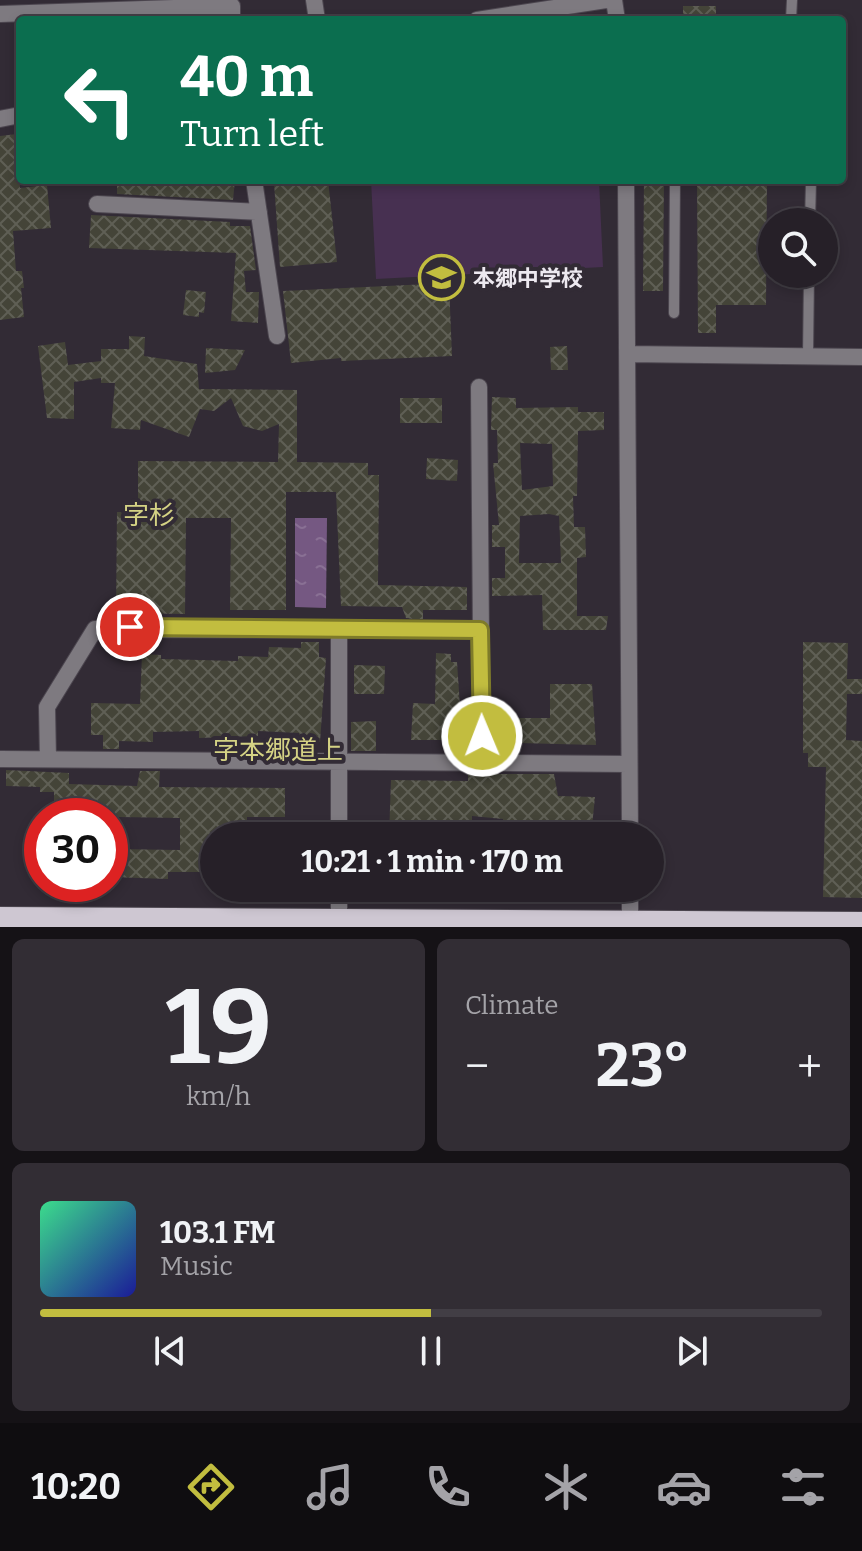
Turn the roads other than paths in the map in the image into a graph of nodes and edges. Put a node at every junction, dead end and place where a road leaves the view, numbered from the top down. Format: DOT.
graph roads {
  1 [pos="606,0"];
  2 [pos="563,3"];
  3 [pos="88,6"];
  4 [pos="0,14"];
  5 [pos="232,16"];
  6 [pos="497,16"];
  7 [pos="255,184"];
  8 [pos="626,184"];
  9 [pos="675,184"];
  10 [pos="811,184"];
  11 [pos="97,204"];
  12 [pos="810,208"];
  13 [pos="259,212"];
  14 [pos="809,288"];
  15 [pos="674,313"];
  16 [pos="277,336"];
  17 [pos="628,354"];
  18 [pos="808,356"];
  19 [pos="862,357"];
  20 [pos="479,387"];
  21 [pos="339,629"];
  22 [pos="480,630"];
  23 [pos="0,759"];
  24 [pos="48,759"];
  25 [pos="339,762"];
  26 [pos="482,763"];
  27 [pos="629,764"];
  28 [pos="339,822"];
  29 [pos="630,822"];
  30 [pos="339,902"];
  31 [pos="630,902"];
  32 [pos="0,917"];
  33 [pos="339,918"];
  34 [pos="862,922"];
  35 [pos="630,923"];
  1 -- 2 [label="street"];
  2 -- 6 [label="street"];
  3 -- 4 [label="street"];
  3 -- 5 [label="street"];
  7 -- 13 [label="street"];
  8 -- 17 [label="street"];
  9 -- 15 [label="lane"];
  10 -- 12 [label="lane"];
  11 -- 13 [label="street"];
  13 -- 16 [label="street"];
  14 -- 18 [label="lane"];
  17 -- 18 [label="street"];
  17 -- 27 [label="street"];
  18 -- 19 [label="street"];
  20 -- 22 [label="street"];
  21 -- 22 [label="street"];
  21 -- 24 [label="street"];
  21 -- 25 [label="street"];
  22 -- 26 [label="street"];
  23 -- 24 [label="street"];
  24 -- 25 [label="street"];
  25 -- 26 [label="street"];
  25 -- 28 [label="street"];
  26 -- 27 [label="street"];
  27 -- 29 [label="street"];
  30 -- 33 [label="street"];
  31 -- 35 [label="street"];
  32 -- 33 [label="main road"];
  33 -- 35 [label="main road"];
  34 -- 35 [label="main road"];
}
